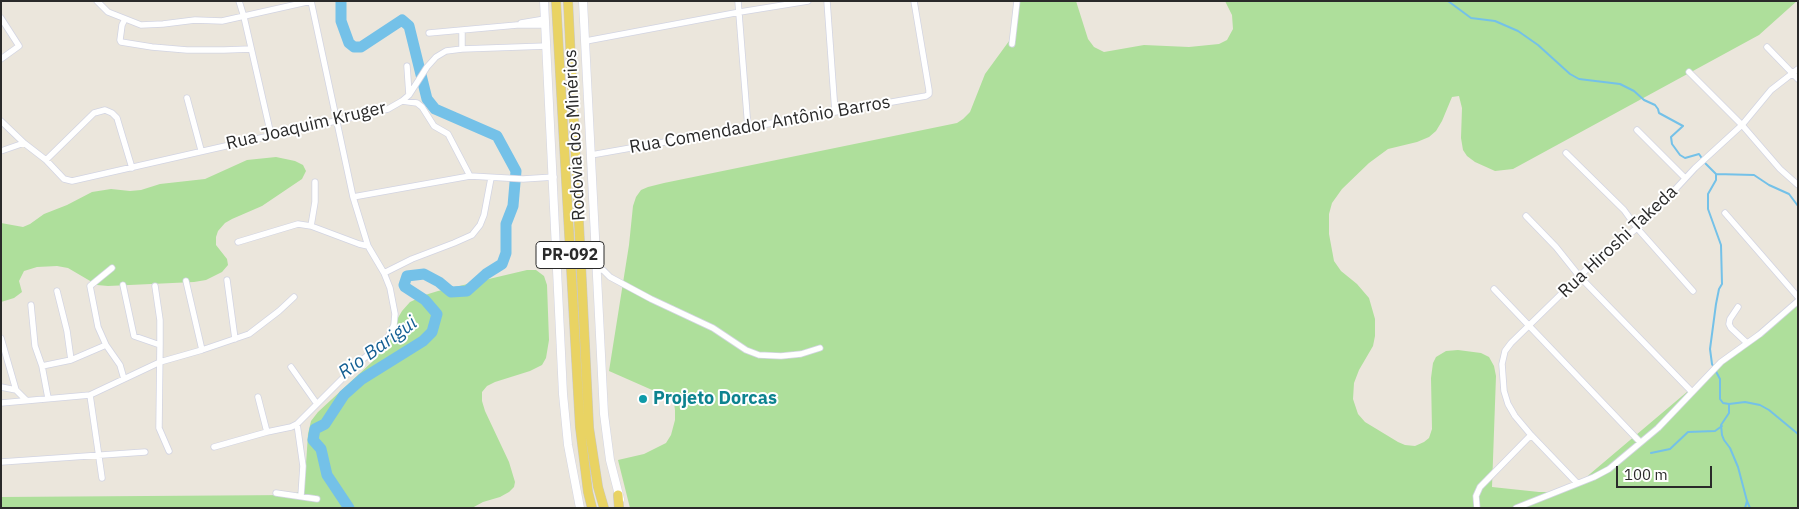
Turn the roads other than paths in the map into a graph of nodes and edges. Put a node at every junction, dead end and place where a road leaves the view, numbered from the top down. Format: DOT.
graph roads {
  1 [pos="97,1"];
  2 [pos="239,1"];
  3 [pos="311,1"];
  4 [pos="544,1"];
  5 [pos="556,1"];
  6 [pos="568,1"];
  7 [pos="583,1"];
  8 [pos="738,1"];
  9 [pos="808,1"];
  10 [pos="827,1"];
  11 [pos="914,1"];
  12 [pos="1017,1"];
  13 [pos="740,12"];
  14 [pos="244,17"];
  15 [pos="1,18"];
  16 [pos="125,19"];
  17 [pos="545,22"];
  18 [pos="462,30"];
  19 [pos="429,33"];
  20 [pos="586,40"];
  21 [pos="1012,44"];
  22 [pos="547,46"];
  23 [pos="1767,47"];
  24 [pos="251,49"];
  25 [pos="462,49"];
  26 [pos="1,59"];
  27 [pos="407,66"];
  28 [pos="1795,71"];
  29 [pos="1689,72"];
  30 [pos="1798,79"];
  31 [pos="409,95"];
  32 [pos="187,98"];
  33 [pos="402,101"];
  34 [pos="835,112"];
  35 [pos="337,120"];
  36 [pos="1,121"];
  37 [pos="1742,125"];
  38 [pos="748,128"];
  39 [pos="1637,130"];
  40 [pos="271,135"];
  41 [pos="24,143"];
  42 [pos="201,150"];
  43 [pos="1,151"];
  44 [pos="1566,153"];
  45 [pos="591,155"];
  46 [pos="46,160"];
  47 [pos="132,168"];
  48 [pos="470,176"];
  49 [pos="491,178"];
  50 [pos="554,178"];
  51 [pos="1685,178"];
  52 [pos="315,182"];
  53 [pos="1798,185"];
  54 [pos="354,197"];
  55 [pos="1725,213"];
  56 [pos="1526,216"];
  57 [pos="311,226"];
  58 [pos="1637,228"];
  59 [pos="238,242"];
  60 [pos="368,246"];
  61 [pos="112,268"];
  62 [pos="596,270"];
  63 [pos="384,274"];
  64 [pos="1580,277"];
  65 [pos="227,280"];
  66 [pos="186,281"];
  67 [pos="123,284"];
  68 [pos="155,286"];
  69 [pos="1494,289"];
  70 [pos="56,291"];
  71 [pos="1693,291"];
  72 [pos="294,297"];
  73 [pos="1798,299"];
  74 [pos="31,304"];
  75 [pos="1738,307"];
  76 [pos="1528,326"];
  77 [pos="1,338"];
  78 [pos="235,339"];
  79 [pos="1747,343"];
  80 [pos="160,345"];
  81 [pos="106,346"];
  82 [pos="820,348"];
  83 [pos="202,350"];
  84 [pos="3,353"];
  85 [pos="71,360"];
  86 [pos="160,362"];
  87 [pos="42,366"];
  88 [pos="291,367"];
  89 [pos="124,379"];
  90 [pos="1,387"];
  91 [pos="16,390"];
  92 [pos="1692,392"];
  93 [pos="90,395"];
  94 [pos="48,398"];
  95 [pos="258,398"];
  96 [pos="26,400"];
  97 [pos="1,403"];
  98 [pos="318,404"];
  99 [pos="297,424"];
  100 [pos="267,432"];
  101 [pos="1531,435"];
  102 [pos="1640,442"];
  103 [pos="214,447"];
  104 [pos="170,451"];
  105 [pos="145,452"];
  106 [pos="98,456"];
  107 [pos="1,462"];
  108 [pos="102,478"];
  109 [pos="1577,483"];
  110 [pos="276,493"];
  111 [pos="618,495"];
  112 [pos="301,496"];
  113 [pos="317,499"];
  114 [pos="580,508"];
  115 [pos="592,508"];
  116 [pos="604,508"];
  117 [pos="620,508"];
  118 [pos="1477,508"];
  119 [pos="1516,508"];
  1 -- 16 [label="street"];
  2 -- 14 [label="street"];
  3 -- 14 [label="street"];
  3 -- 35 [label="street"];
  4 -- 17 [label="main road"];
  5 -- 115 [label="main road, Rodovia dos Minérios / PR-092"];
  6 -- 116 [label="main road, Rodovia dos Minérios / PR-092"];
  7 -- 20 [label="main road"];
  8 -- 13 [label="street"];
  9 -- 13 [label="street"];
  10 -- 34 [label="street"];
  11 -- 34 [label="street, Rua Comendador Antônio Barros"];
  12 -- 21 [label="street"];
  13 -- 20 [label="street"];
  13 -- 38 [label="street"];
  14 -- 16 [label="street"];
  14 -- 24 [label="street"];
  15 -- 26 [label="street"];
  16 -- 24 [label="street"];
  17 -- 18 [label="street"];
  17 -- 22 [label="main road"];
  18 -- 19 [label="street"];
  18 -- 25 [label="street"];
  20 -- 45 [label="main road"];
  22 -- 25 [label="street, Rua Joaquim Kruger"];
  22 -- 50 [label="main road"];
  23 -- 28 [label="street"];
  24 -- 40 [label="street"];
  25 -- 31 [label="street, Rua Joaquim Kruger"];
  27 -- 31 [label="street"];
  28 -- 30 [label="street"];
  28 -- 37 [label="street, Rua Hiroshi Takeda"];
  29 -- 37 [label="street"];
  31 -- 33 [label="street, Rua Joaquim Kruger"];
  32 -- 42 [label="street"];
  33 -- 35 [label="street, Rua Joaquim Kruger"];
  33 -- 48 [label="street"];
  34 -- 38 [label="street, Rua Comendador Antônio Barros"];
  35 -- 40 [label="street, Rua Joaquim Kruger"];
  35 -- 54 [label="street"];
  36 -- 41 [label="street"];
  37 -- 51 [label="street, Rua Hiroshi Takeda"];
  37 -- 53 [label="street"];
  38 -- 45 [label="street, Rua Comendador Antônio Barros"];
  39 -- 51 [label="street"];
  40 -- 42 [label="street, Rua Joaquim Kruger"];
  41 -- 43 [label="street"];
  41 -- 46 [label="street"];
  42 -- 47 [label="street, Rua Joaquim Kruger"];
  44 -- 58 [label="street"];
  45 -- 62 [label="main road"];
  46 -- 47 [label="street, Rua Joaquim Kruger"];
  46 -- 47 [label="street"];
  48 -- 49 [label="street"];
  48 -- 54 [label="street"];
  49 -- 50 [label="street"];
  49 -- 63 [label="street"];
  50 -- 114 [label="main road"];
  51 -- 58 [label="street, Rua Hiroshi Takeda"];
  52 -- 57 [label="street"];
  54 -- 60 [label="street"];
  55 -- 73 [label="street"];
  56 -- 64 [label="street"];
  57 -- 59 [label="street"];
  57 -- 60 [label="street"];
  58 -- 64 [label="street, Rua Hiroshi Takeda"];
  58 -- 71 [label="street"];
  60 -- 63 [label="street"];
  61 -- 81 [label="street"];
  62 -- 82 [label="street"];
  62 -- 111 [label="main road"];
  63 -- 98 [label="street"];
  64 -- 76 [label="street, Rua Hiroshi Takeda"];
  64 -- 92 [label="street"];
  65 -- 78 [label="street"];
  66 -- 83 [label="street"];
  67 -- 80 [label="street"];
  68 -- 80 [label="street"];
  69 -- 76 [label="street"];
  70 -- 85 [label="street"];
  72 -- 78 [label="street"];
  73 -- 79 [label="street"];
  74 -- 87 [label="street"];
  75 -- 79 [label="street"];
  76 -- 101 [label="street, Rua Hiroshi Takeda"];
  76 -- 102 [label="street"];
  77 -- 84 [label="street"];
  78 -- 83 [label="street"];
  79 -- 92 [label="street"];
  80 -- 86 [label="street"];
  81 -- 85 [label="street"];
  81 -- 89 [label="street"];
  83 -- 86 [label="street"];
  84 -- 91 [label="street"];
  85 -- 87 [label="street"];
  86 -- 89 [label="street"];
  86 -- 104 [label="street"];
  87 -- 94 [label="street"];
  88 -- 98 [label="street"];
  89 -- 93 [label="street"];
  90 -- 91 [label="street"];
  91 -- 96 [label="street"];
  92 -- 102 [label="street"];
  93 -- 94 [label="street"];
  93 -- 106 [label="street"];
  94 -- 96 [label="street"];
  95 -- 100 [label="street"];
  96 -- 97 [label="street"];
  98 -- 99 [label="street"];
  99 -- 100 [label="street"];
  99 -- 112 [label="street"];
  100 -- 103 [label="street"];
  101 -- 109 [label="street, Rua Hiroshi Takeda"];
  101 -- 118 [label="street"];
  102 -- 109 [label="street"];
  105 -- 106 [label="street"];
  106 -- 107 [label="street"];
  106 -- 108 [label="street"];
  109 -- 119 [label="street"];
  110 -- 112 [label="street"];
  111 -- 117 [label="main road"];
  112 -- 113 [label="street"];
}
